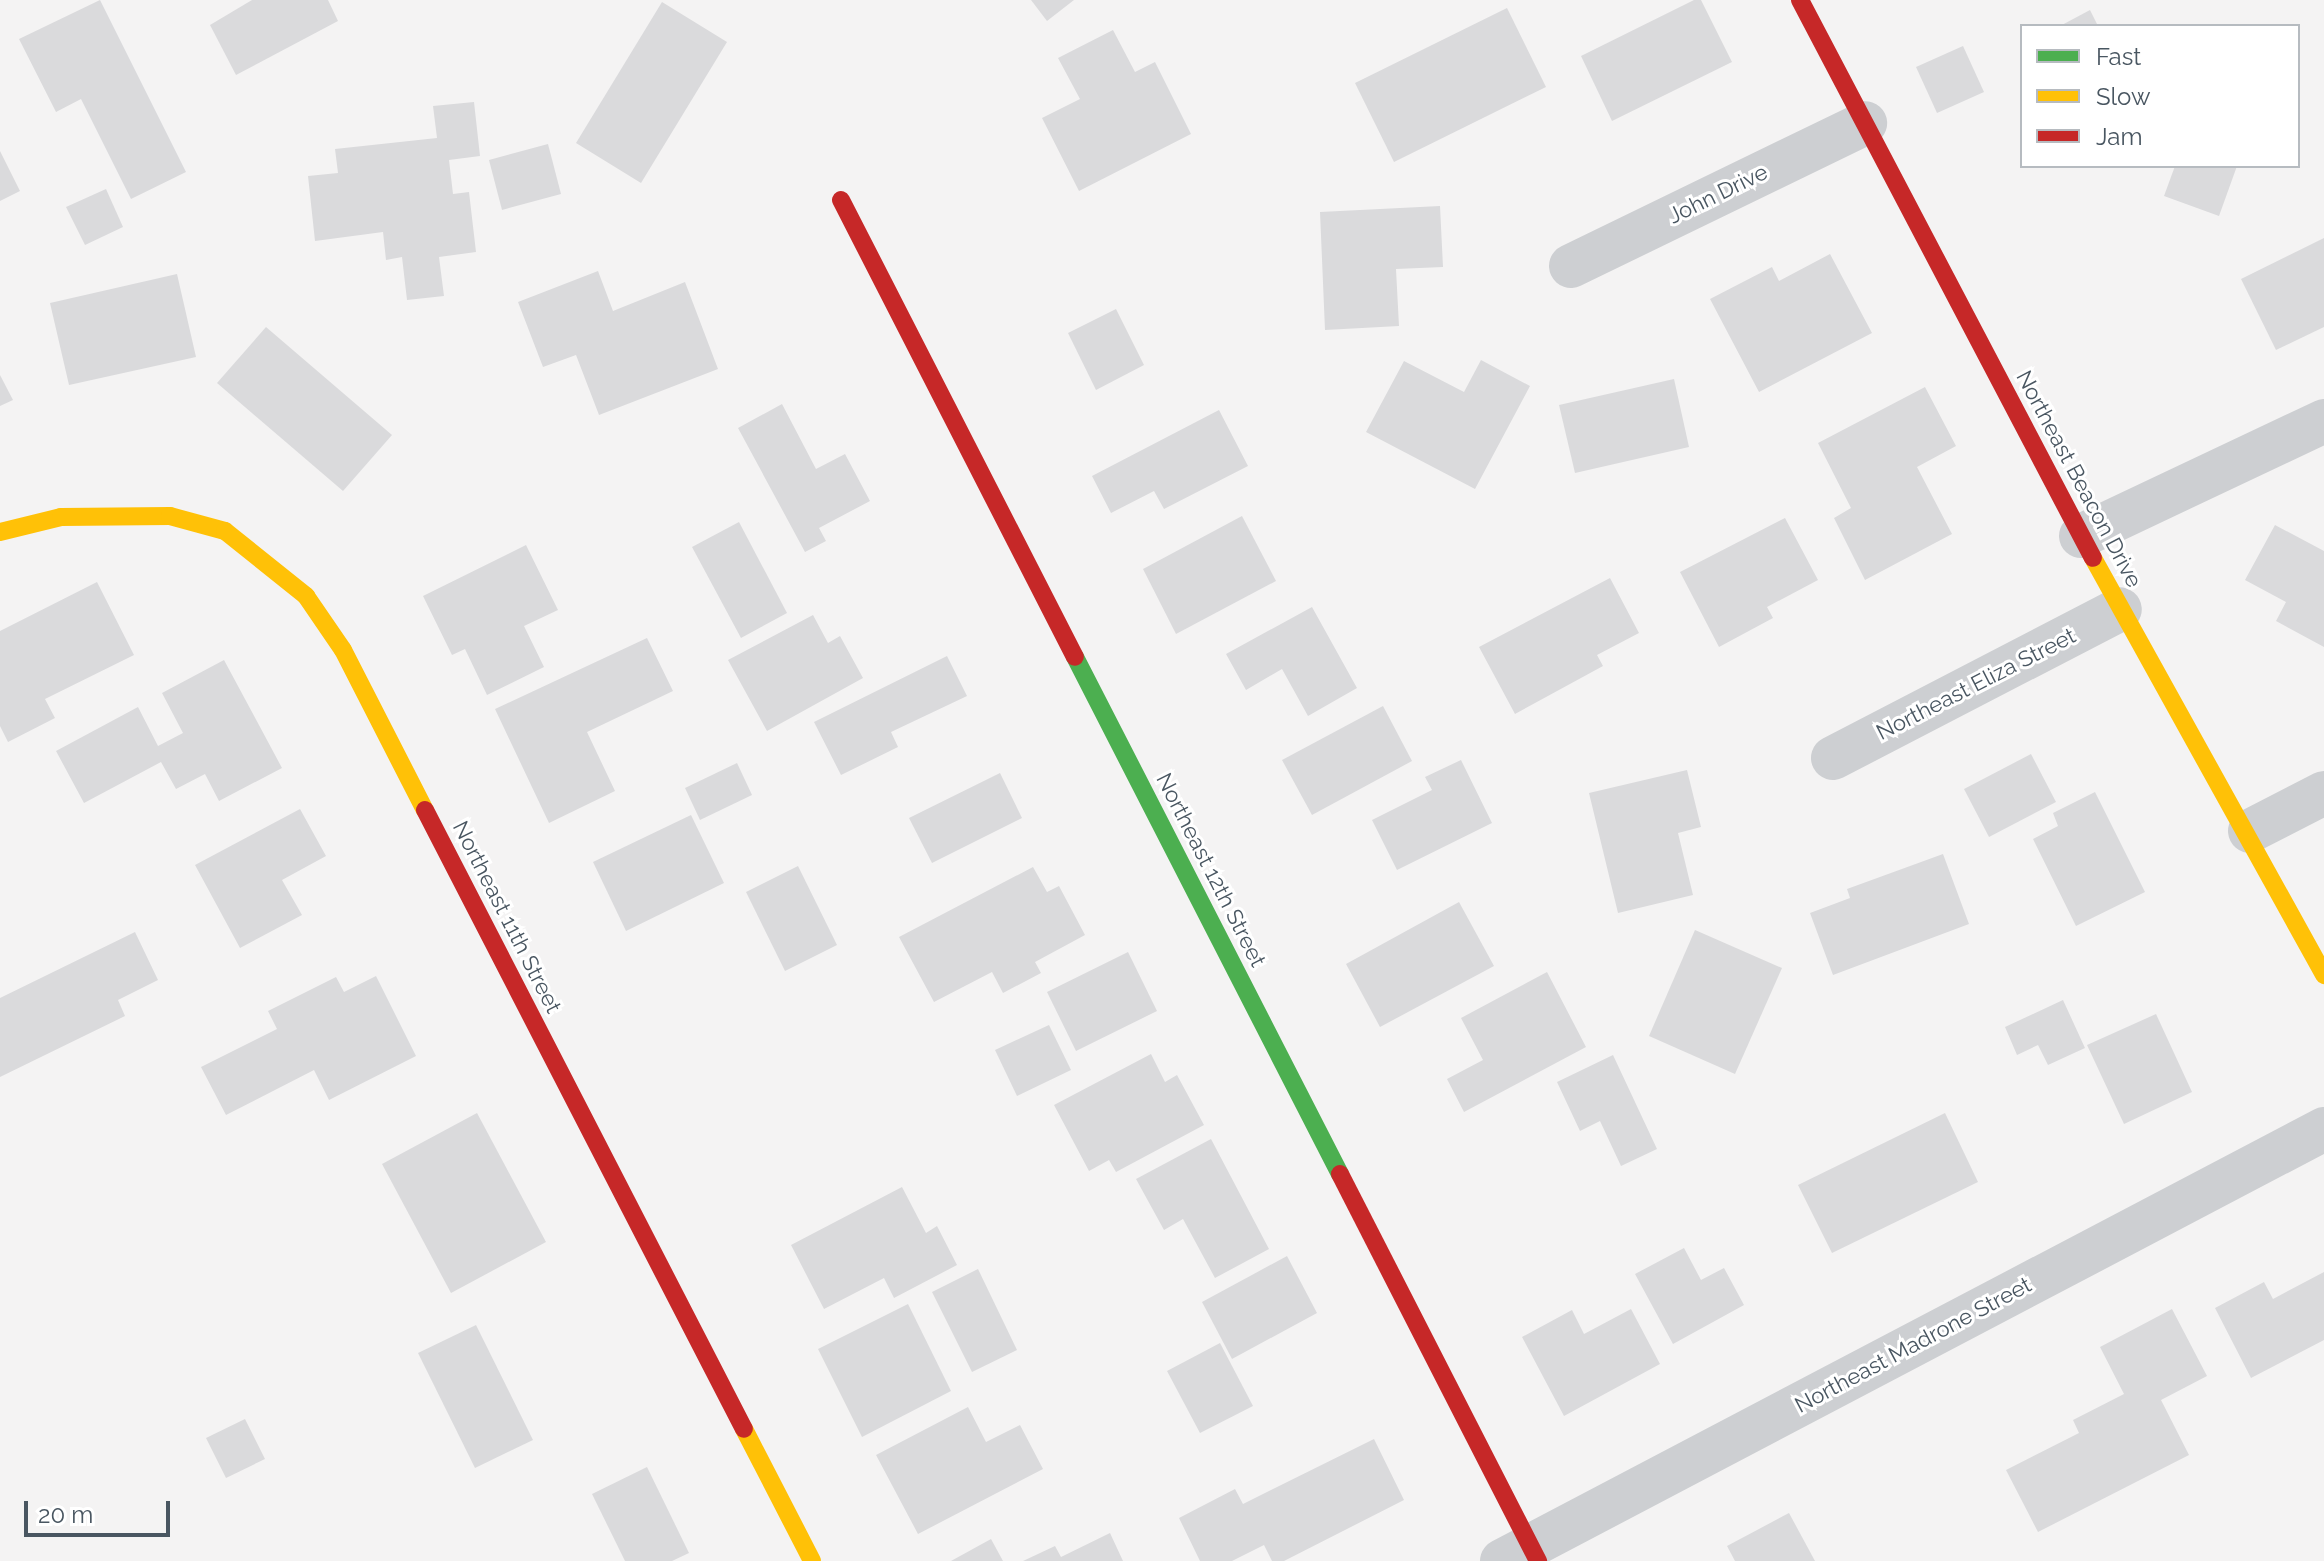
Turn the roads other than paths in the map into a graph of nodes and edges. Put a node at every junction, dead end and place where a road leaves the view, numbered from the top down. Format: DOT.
graph roads {
  1 [pos="1800,0"];
  2 [pos="1865,123"];
  3 [pos="841,200"];
  4 [pos="1571,266"];
  5 [pos="2324,421"];
  6 [pos="0,532"];
  7 [pos="2081,536"];
  8 [pos="2120,609"];
  9 [pos="1833,758"];
  10 [pos="2324,793"];
  11 [pos="2250,831"];
  12 [pos="2324,975"];
  13 [pos="2324,1129"];
  14 [pos="1523,1556"];
  15 [pos="812,1561"];
  1 -- 2 [label="street, Northeast Beacon Drive"];
  2 -- 4 [label="street, John Drive"];
  2 -- 7 [label="street, Northeast Beacon Drive"];
  3 -- 14 [label="street, Northeast 12th Street"];
  5 -- 7 [label="street"];
  6 -- 15 [label="street, Northeast 11th Street"];
  7 -- 8 [label="street, Northeast Beacon Drive"];
  8 -- 9 [label="street, Northeast Eliza Street"];
  8 -- 11 [label="street, Northeast Beacon Drive"];
  10 -- 11 [label="street"];
  11 -- 12 [label="street, Northeast Beacon Drive"];
  13 -- 14 [label="street, Northeast Madrone Street"];
}
